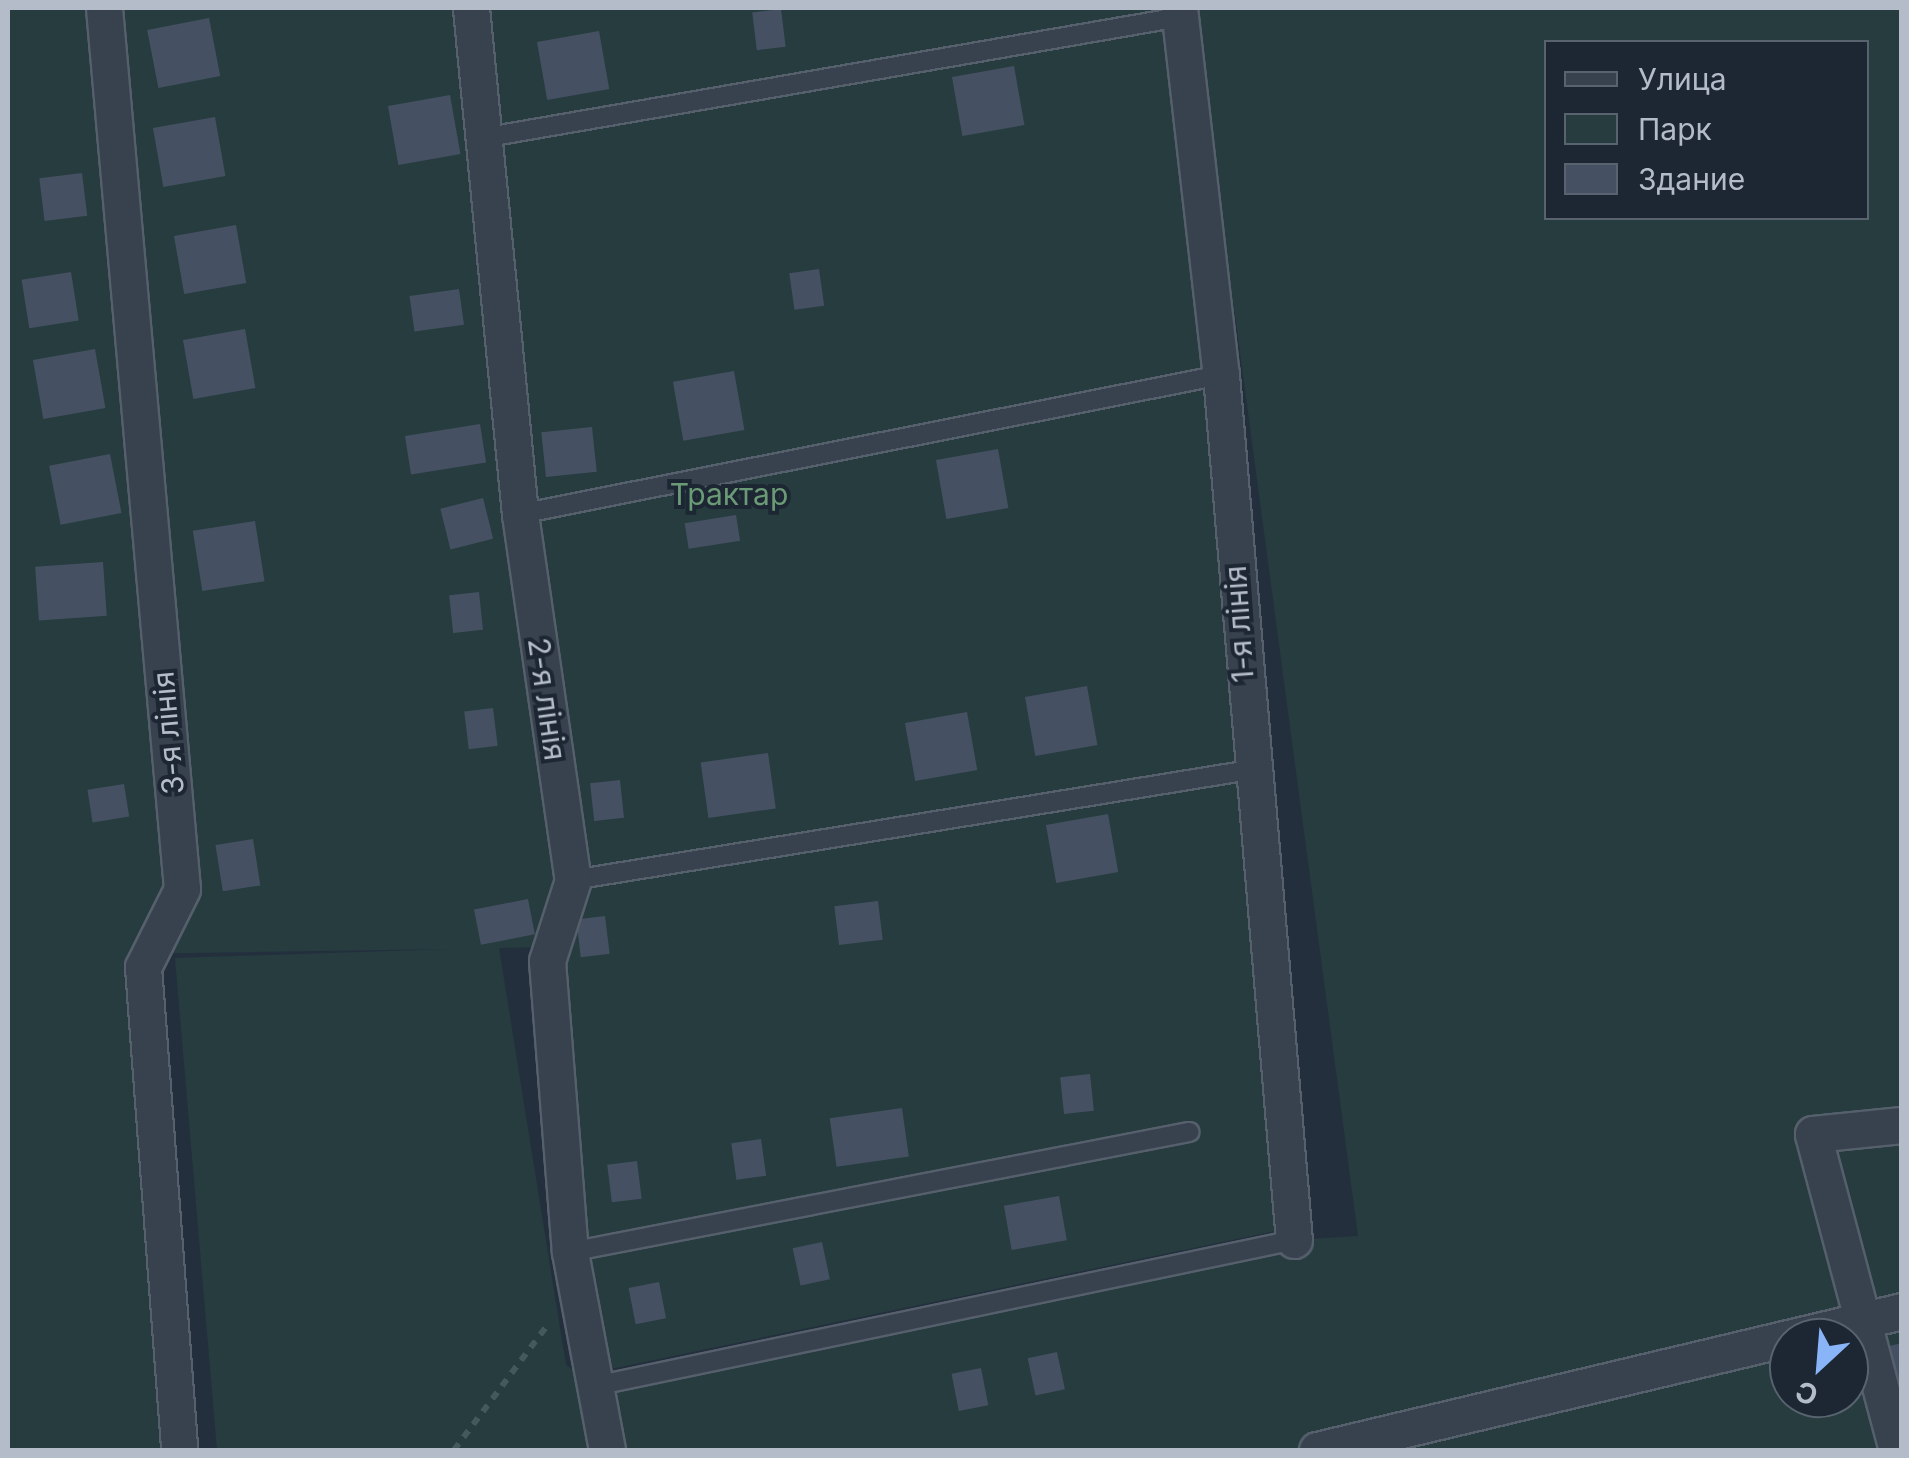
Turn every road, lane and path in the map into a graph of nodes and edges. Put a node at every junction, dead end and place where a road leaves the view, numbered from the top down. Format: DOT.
graph roads {
  1 [pos="104,8"];
  2 [pos="471,8"];
  3 [pos="1179,12"];
  4 [pos="488,137"];
  5 [pos="1221,375"];
  6 [pos="520,514"];
  7 [pos="1250,770"];
  8 [pos="573,880"];
  9 [pos="1902,1125"];
  10 [pos="1189,1132"];
  11 [pos="1294,1240"];
  12 [pos="572,1270"];
  13 [pos="1885,1315"];
  14 [pos="590,1387"];
  15 [pos="179,1450"];
  16 [pos="454,1450"];
  17 [pos="607,1450"];
  18 [pos="1317,1450"];
  19 [pos="1897,1450"];
  1 -- 15 [label="street, 3-я лінія"];
  2 -- 4 [label="street, 2-я лінія"];
  3 -- 4 [label="lane"];
  3 -- 5 [label="street, 1-я лінія"];
  4 -- 6 [label="street, 2-я лінія"];
  5 -- 6 [label="lane"];
  5 -- 7 [label="street, 1-я лінія"];
  6 -- 8 [label="street, 2-я лінія"];
  7 -- 8 [label="lane"];
  7 -- 11 [label="street, 1-я лінія"];
  8 -- 12 [label="street, 2-я лінія"];
  9 -- 13 [label="street"];
  10 -- 12 [label="lane"];
  11 -- 14 [label="lane"];
  12 -- 14 [label="street, 2-я лінія"];
  12 -- 16 [label="path"];
  13 -- 18 [label="street"];
  13 -- 19 [label="street"];
  14 -- 17 [label="street, 2-я лінія"];
}
